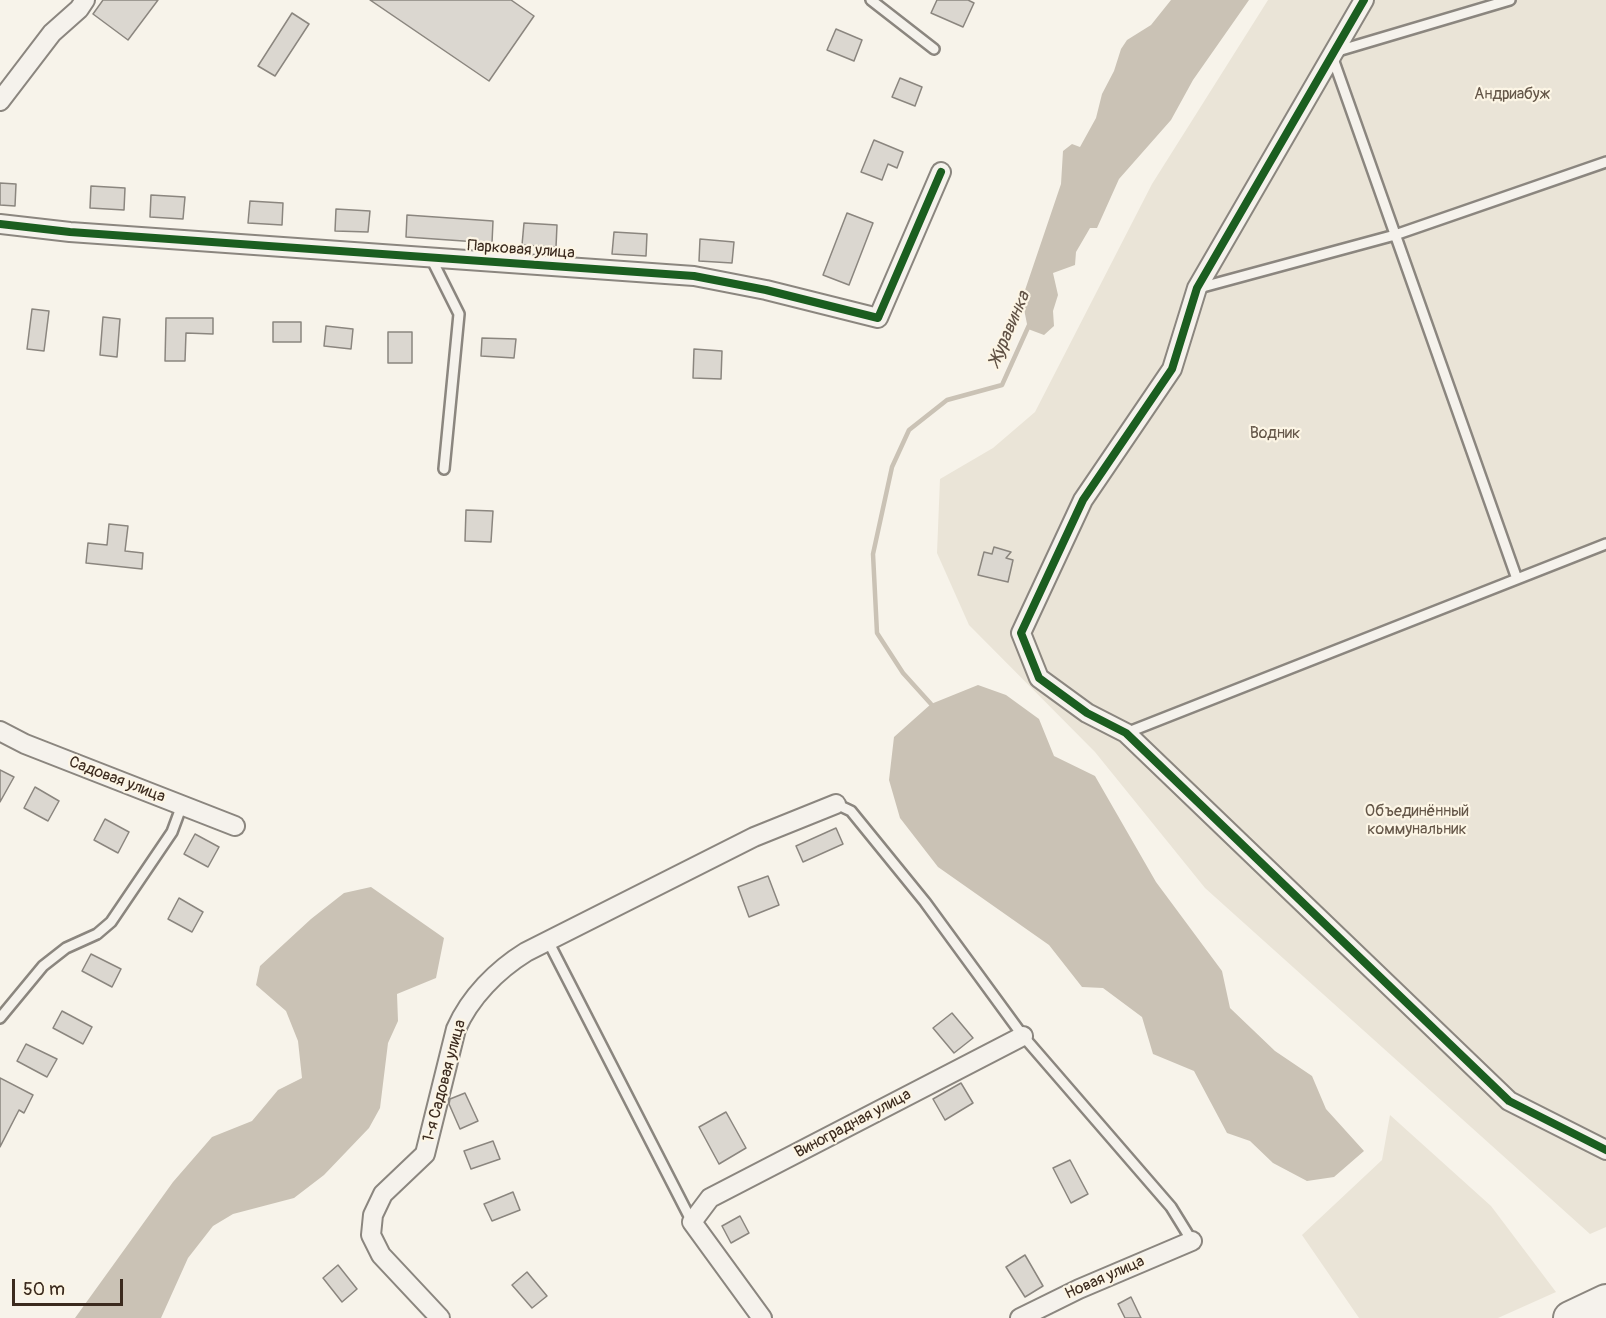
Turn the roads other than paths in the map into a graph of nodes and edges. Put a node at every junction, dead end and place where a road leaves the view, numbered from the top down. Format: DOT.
graph roads {
  1 [pos="86,0"];
  2 [pos="870,0"];
  3 [pos="1364,0"];
  4 [pos="1510,0"];
  5 [pos="934,48"];
  6 [pos="1331,53"];
  7 [pos="0,101"];
  8 [pos="1606,162"];
  9 [pos="941,172"];
  10 [pos="0,224"];
  11 [pos="1395,235"];
  12 [pos="430,256"];
  13 [pos="1197,288"];
  14 [pos="444,469"];
  15 [pos="1606,544"];
  16 [pos="1517,579"];
  17 [pos="0,731"];
  18 [pos="1126,733"];
  19 [pos="836,804"];
  20 [pos="182,805"];
  21 [pos="235,826"];
  22 [pos="548,941"];
  23 [pos="0,1018"];
  24 [pos="1023,1036"];
  25 [pos="1606,1150"];
  26 [pos="692,1222"];
  27 [pos="1192,1241"];
  28 [pos="1606,1301"];
  29 [pos="440,1318"];
  30 [pos="762,1318"];
  31 [pos="1020,1318"];
  32 [pos="1570,1318"];
  1 -- 7 [label="street"];
  2 -- 5 [label="lane"];
  3 -- 6 [label="street"];
  4 -- 6 [label="lane"];
  6 -- 11 [label="lane"];
  6 -- 13 [label="street"];
  8 -- 11 [label="lane"];
  9 -- 12 [label="street, Парковая улица"];
  10 -- 12 [label="street, Парковая улица"];
  11 -- 13 [label="lane"];
  11 -- 16 [label="lane"];
  12 -- 14 [label="lane"];
  13 -- 18 [label="street"];
  15 -- 16 [label="lane"];
  16 -- 18 [label="lane"];
  17 -- 20 [label="street, Садовая улица"];
  18 -- 25 [label="street"];
  19 -- 22 [label="street, 1-я Садовая улица"];
  19 -- 24 [label="lane"];
  20 -- 21 [label="street, Садовая улица"];
  20 -- 23 [label="lane"];
  22 -- 26 [label="lane"];
  22 -- 29 [label="street, 1-я Садовая улица"];
  24 -- 26 [label="street, Виноградная улица"];
  24 -- 27 [label="lane"];
  26 -- 30 [label="street"];
  27 -- 31 [label="street, Новая улица"];
  28 -- 32 [label="highway"];
}
